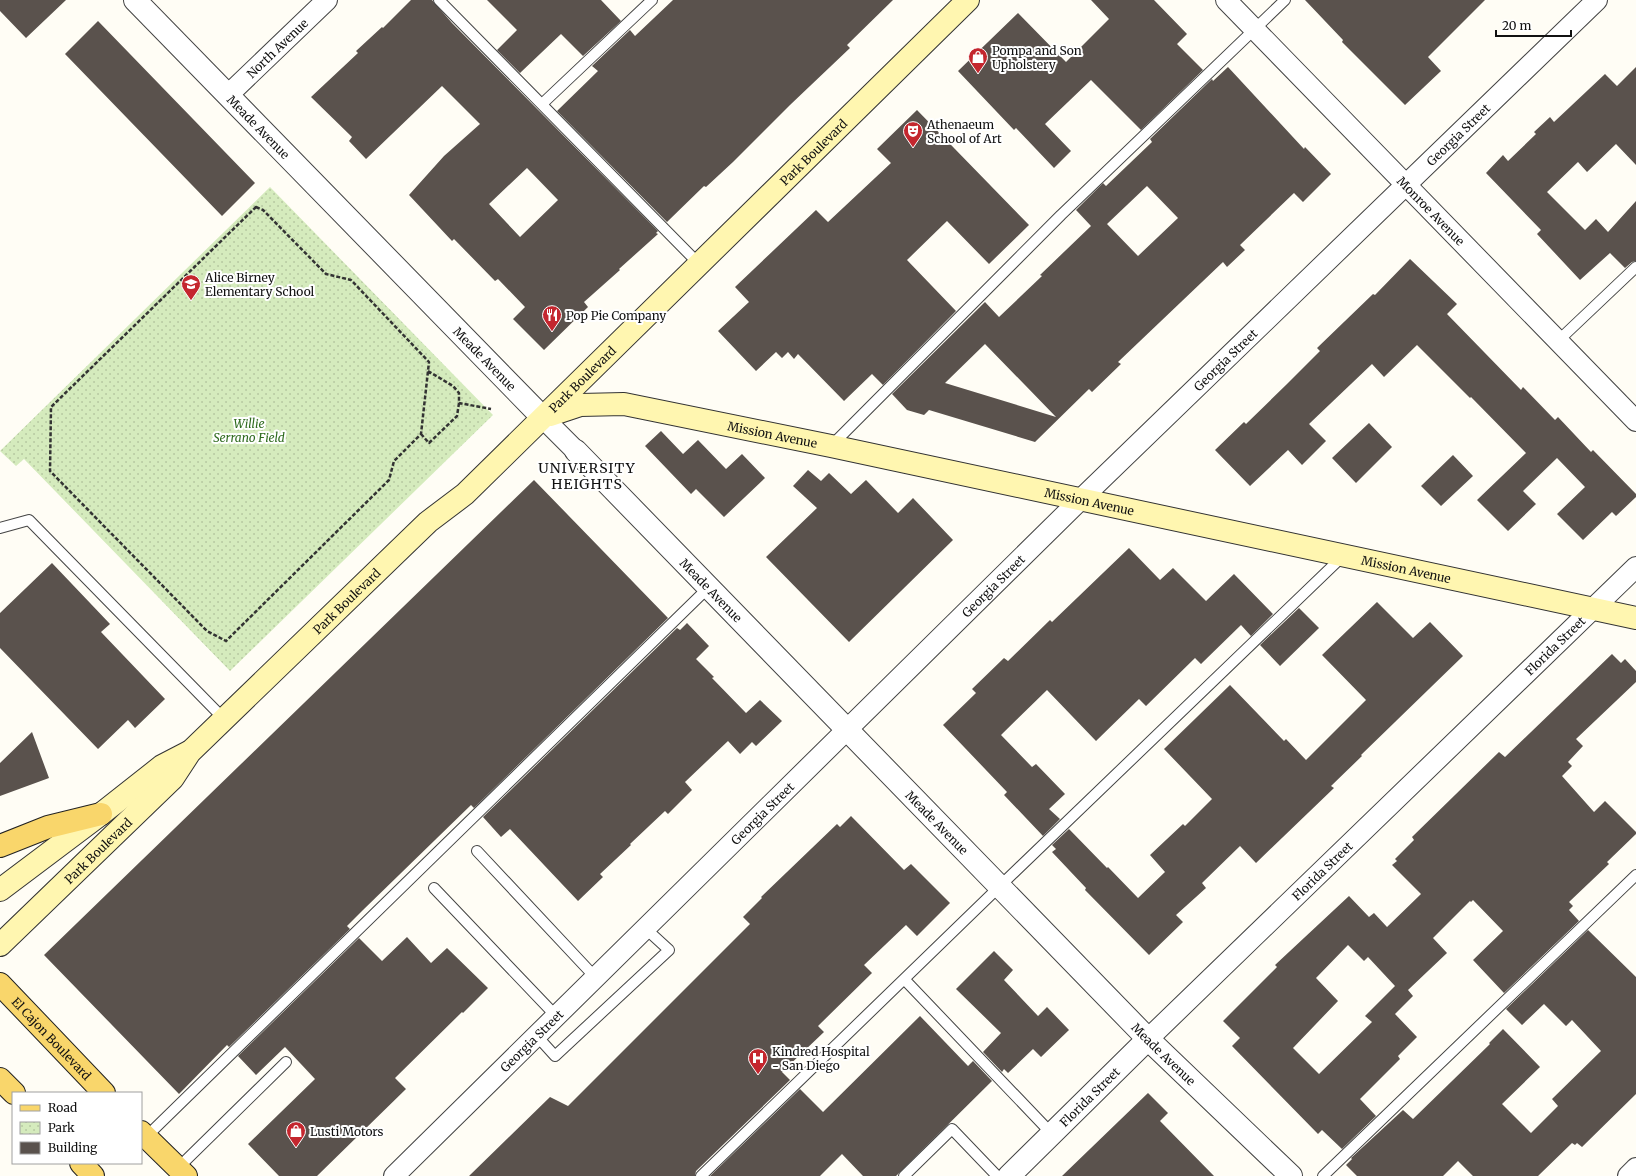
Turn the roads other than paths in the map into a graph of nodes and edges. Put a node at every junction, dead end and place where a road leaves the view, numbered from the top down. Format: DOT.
graph roads {
  1 [pos="135,0"];
  2 [pos="327,0"];
  3 [pos="439,0"];
  4 [pos="652,0"];
  5 [pos="968,0"];
  6 [pos="1226,0"];
  7 [pos="1285,0"];
  8 [pos="1597,0"];
  9 [pos="1255,30"];
  10 [pos="228,95"];
  11 [pos="542,104"];
  12 [pos="1406,184"];
  13 [pos="699,264"];
  14 [pos="1636,267"];
  15 [pos="1558,341"];
  16 [pos="543,418"];
  17 [pos="1636,421"];
  18 [pos="831,446"];
  19 [pos="576,451"];
  20 [pos="1081,499"];
  21 [pos="0,528"];
  22 [pos="1343,556"];
  23 [pos="1636,567"];
  24 [pos="708,588"];
  25 [pos="1593,608"];
  26 [pos="1636,618"];
  27 [pos="224,719"];
  28 [pos="846,729"];
  29 [pos="190,752"];
  30 [pos="101,814"];
  31 [pos="0,846"];
  32 [pos="477,851"];
  33 [pos="1636,875"];
  34 [pos="1000,886"];
  35 [pos="434,888"];
  36 [pos="0,890"];
  37 [pos="645,928"];
  38 [pos="0,945"];
  39 [pos="594,977"];
  40 [pos="904,979"];
  41 [pos="0,984"];
  42 [pos="556,1016"];
  43 [pos="536,1035"];
  44 [pos="1148,1039"];
  45 [pos="286,1062"];
  46 [pos="0,1079"];
  47 [pos="13,1092"];
  48 [pos="103,1092"];
  49 [pos="1052,1134"];
  50 [pos="144,1135"];
  51 [pos="82,1164"];
  52 [pos="1636,1168"];
  53 [pos="182,1172"];
  54 [pos="93,1176"];
  55 [pos="394,1176"];
  56 [pos="701,1176"];
  57 [pos="904,1176"];
  58 [pos="997,1176"];
  59 [pos="1009,1176"];
  60 [pos="1291,1176"];
  61 [pos="1323,1176"];
  62 [pos="1628,1176"];
  1 -- 10 [label="street, Meade Avenue"];
  2 -- 10 [label="street, North Avenue"];
  3 -- 11 [label="lane"];
  4 -- 11 [label="lane"];
  5 -- 13 [label="main road, Park Boulevard"];
  6 -- 9 [label="street, Monroe Avenue"];
  7 -- 9 [label="lane"];
  8 -- 12 [label="street, Georgia Street"];
  9 -- 12 [label="street, Monroe Avenue"];
  9 -- 18 [label="lane"];
  10 -- 16 [label="street, Meade Avenue"];
  11 -- 13 [label="lane"];
  12 -- 15 [label="street, Monroe Avenue"];
  12 -- 20 [label="street, Georgia Street"];
  13 -- 16 [label="main road, Park Boulevard"];
  14 -- 15 [label="lane"];
  15 -- 17 [label="street, Monroe Avenue"];
  16 -- 18 [label="main road, Mission Avenue"];
  16 -- 19 [label="street, Meade Avenue"];
  16 -- 27 [label="main road, Park Boulevard"];
  18 -- 20 [label="main road, Mission Avenue"];
  19 -- 24 [label="street, Meade Avenue"];
  20 -- 22 [label="main road, Mission Avenue"];
  20 -- 28 [label="street, Georgia Street"];
  21 -- 27 [label="lane"];
  22 -- 25 [label="main road, Mission Avenue"];
  22 -- 34 [label="lane"];
  23 -- 25 [label="street, Florida Street"];
  24 -- 28 [label="street, Meade Avenue"];
  24 -- 50 [label="lane"];
  25 -- 26 [label="main road, Mission Avenue"];
  25 -- 44 [label="street, Florida Street"];
  27 -- 29 [label="main road, Park Boulevard"];
  28 -- 34 [label="street, Meade Avenue"];
  28 -- 37 [label="street, Georgia Street"];
  29 -- 30 [label="main road, Park Boulevard"];
  29 -- 38 [label="main road, Park Boulevard"];
  30 -- 31 [label="main road"];
  30 -- 36 [label="main road, Park Boulevard"];
  32 -- 39 [label="lane"];
  33 -- 61 [label="lane"];
  34 -- 40 [label="lane"];
  34 -- 44 [label="street, Meade Avenue"];
  35 -- 42 [label="lane"];
  37 -- 39 [label="street, Georgia Street"];
  37 -- 43 [label="lane"];
  39 -- 42 [label="street, Georgia Street"];
  40 -- 49 [label="lane"];
  40 -- 56 [label="lane"];
  41 -- 48 [label="main road, El Cajon Boulevard"];
  42 -- 43 [label="street, Georgia Street"];
  43 -- 55 [label="street, Georgia Street"];
  44 -- 49 [label="street, Florida Street"];
  44 -- 60 [label="street, Meade Avenue"];
  45 -- 53 [label="lane"];
  46 -- 47 [label="main road"];
  49 -- 59 [label="street, Florida Street"];
  50 -- 53 [label="main road"];
  51 -- 54 [label="main road"];
  52 -- 62 [label="street"];
  57 -- 58 [label="lane"];
}
